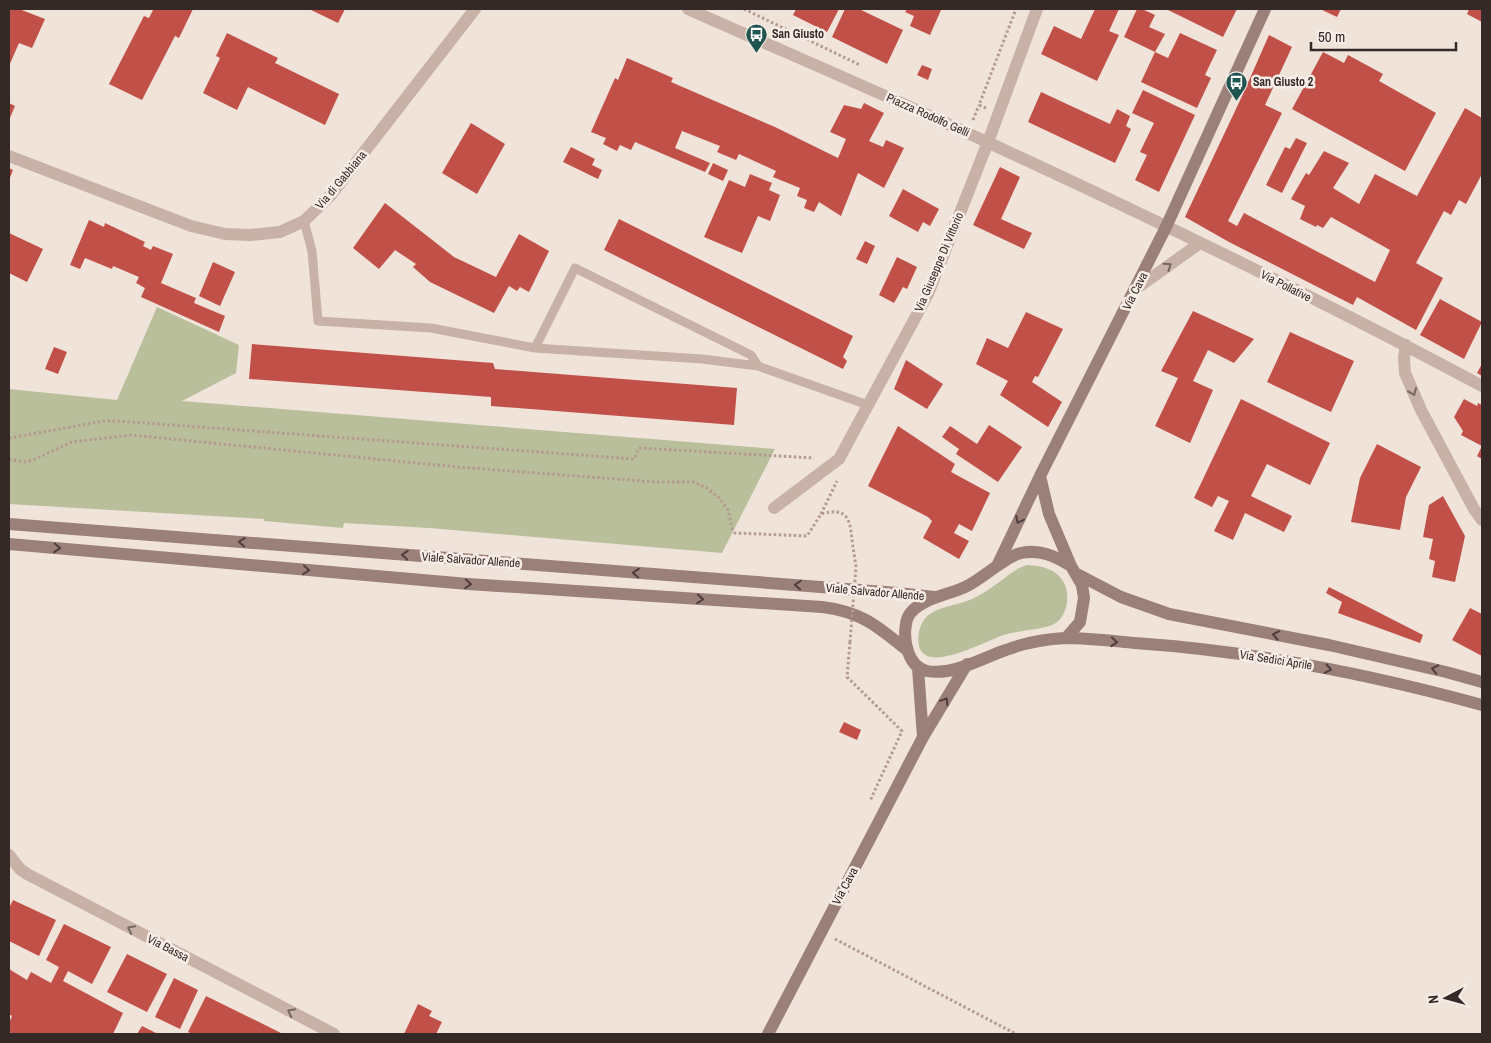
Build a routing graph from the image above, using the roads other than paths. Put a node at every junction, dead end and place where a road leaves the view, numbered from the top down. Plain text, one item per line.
1 (475, 9) edge
2 (688, 9) edge
3 (1037, 9) edge
4 (1265, 9) edge
5 (988, 142) junction
6 (9, 156) edge
7 (304, 221) junction
8 (1166, 227) junction
9 (1200, 243) junction
10 (1136, 289) junction
11 (1406, 346) junction
12 (535, 348) junction
13 (758, 366) junction
14 (1482, 386) edge
15 (868, 405) junction
16 (1040, 476) junction
17 (774, 508) dead end
18 (1482, 520) edge
19 (9, 524) edge
20 (9, 544) edge
21 (996, 569) junction
22 (1074, 570) junction
23 (934, 597) junction
24 (1066, 638) junction
25 (908, 651) junction
26 (967, 664) junction
27 (918, 668) junction
28 (1482, 682) edge
29 (1482, 705) edge
30 (923, 737) junction
31 (10, 860) edge
32 (334, 1034) edge
33 (768, 1034) edge

1 - 7 street, Via di Gabbiana
2 - 5 street, Piazza Rodolfo Gelli
3 - 5 street, Via Giuseppe Di Vittorio
4 - 8 main road, Via Cava
5 - 8 street, Piazza Rodolfo Gelli
5 - 15 street, Via Giuseppe Di Vittorio
6 - 7 street, Via di Gabbiana
7 - 12 lane
8 - 9 street, Via Pollative
8 - 10 main road, Via Cava
10 -> 9 street
9 - 11 street, Via Pollative
10 - 16 main road, Via Cava
11 - 14 street, Via Pollative
11 -> 18 street
12 - 13 lane
12 - 13 lane
13 - 15 lane
15 - 17 street, Via Giuseppe Di Vittorio
16 -> 21 main road, Via Cava
16 - 22 main road
23 -> 19 main road, Viale Salvador Allende
20 -> 25 main road, Viale Salvador Allende
21 - 22 main road, Via Sedici Aprile
21 - 23 main road, Via Sedici Aprile
22 - 24 main road
28 -> 22 main road, Via Sedici Aprile
23 - 25 main road
24 - 26 main road, Via Sedici Aprile
24 -> 29 main road, Via Sedici Aprile
25 - 27 main road
26 - 27 main road, Via Sedici Aprile
30 -> 26 main road, Via Cava
27 - 30 main road
30 - 33 main road, Via Cava
32 -> 31 street, Via Bassa

